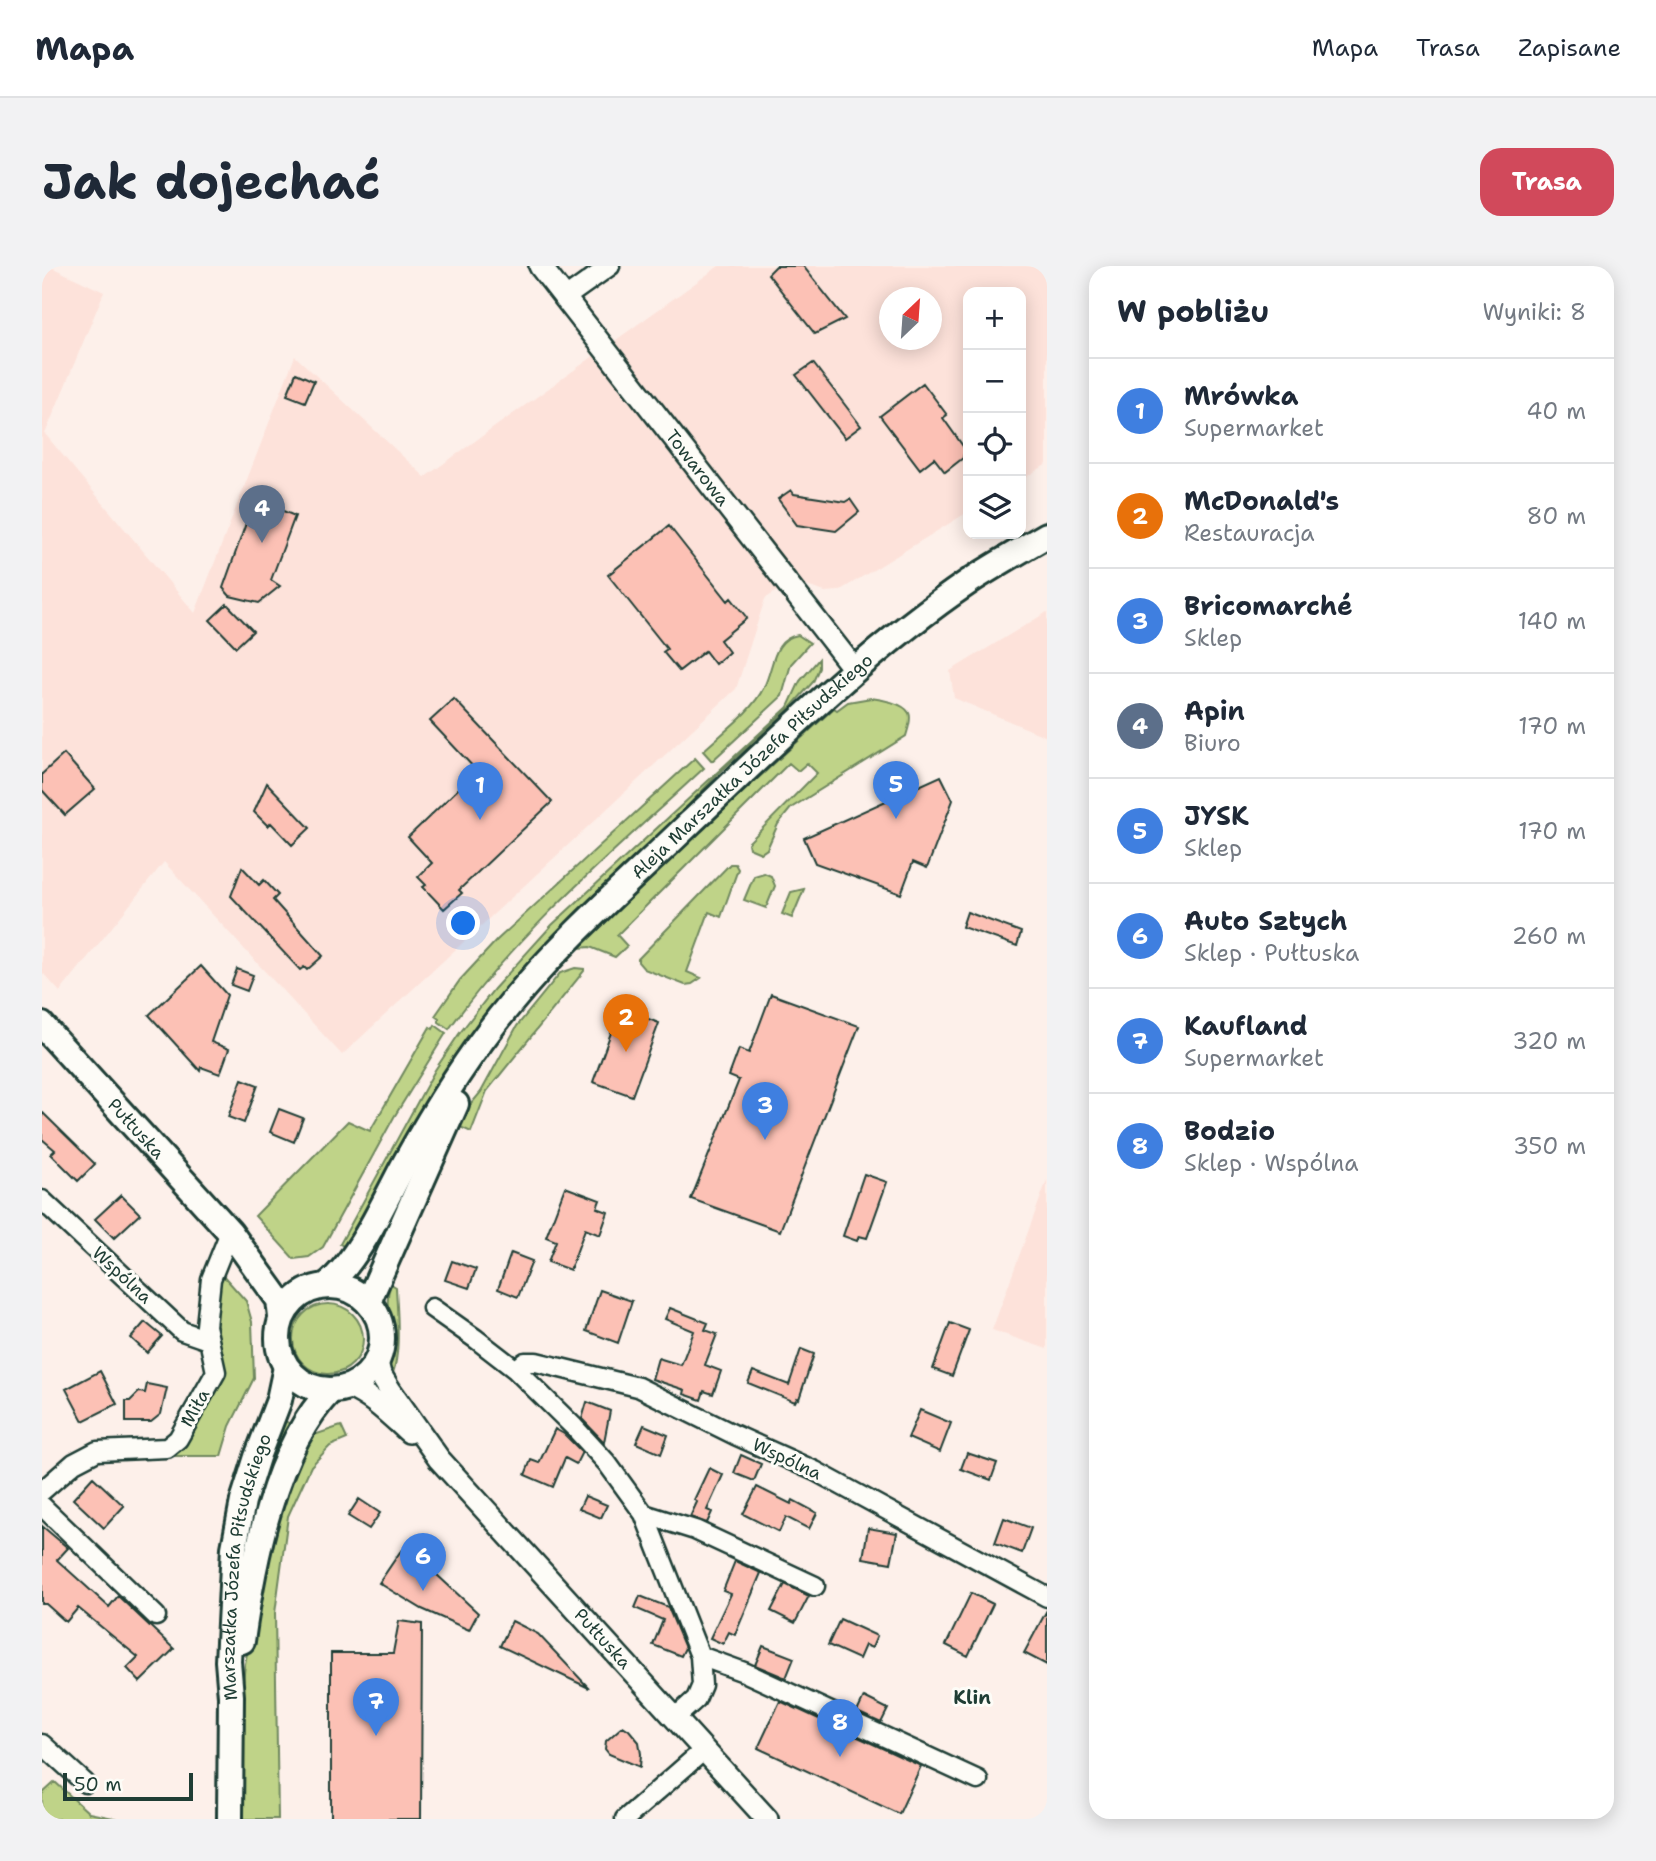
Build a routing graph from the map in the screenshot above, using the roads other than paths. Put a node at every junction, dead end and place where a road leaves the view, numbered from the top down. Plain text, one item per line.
1 (540, 266) edge
2 (610, 266) edge
3 (565, 298) junction
4 (1047, 535) edge
5 (855, 670) junction
6 (42, 1025) edge
7 (489, 1034) junction
8 (42, 1200) edge
9 (230, 1232) junction
10 (318, 1287) junction
11 (368, 1302) junction
12 (432, 1308) dead end
13 (281, 1317) junction
14 (208, 1340) junction
15 (377, 1363) junction
16 (286, 1367) junction
17 (516, 1370) junction
18 (340, 1389) junction
19 (439, 1459) junction
20 (42, 1491) edge
21 (42, 1506) edge
22 (644, 1514) junction
23 (815, 1586) dead end
24 (1047, 1597) edge
25 (156, 1616) dead end
26 (700, 1656) junction
27 (231, 1696) junction
28 (675, 1718) junction
29 (42, 1745) edge
30 (704, 1750) junction
31 (978, 1780) dead end
32 (85, 1783) dead end
33 (230, 1819) edge
34 (625, 1819) edge
35 (766, 1819) edge

1 - 3 street, Towarowa
2 - 3 street
3 - 5 street, Towarowa
4 - 5 main road, Aleja Marszałka Józefa Piłsudskiego
5 - 7 main road, Aleja Marszałka Józefa Piłsudskiego
6 - 9 main road, Pułtuska
7 - 10 main road, Aleja Marszałka Józefa Piłsudskiego
7 - 11 main road, Aleja Marszałka Józefa Piłsudskiego
8 - 14 street, Wspólna
9 - 10 main road, Pułtuska
9 - 13 main road, Pułtuska
9 - 14 street, Miła
10 - 11 main road
10 - 13 main road
11 - 15 main road
12 - 17 street
13 - 16 main road
14 - 20 street, Miła
15 - 18 main road
15 - 19 street, Pułtuska
16 - 18 main road
16 - 27 main road, Marszałka Józefa Piłsudskiego
17 - 22 street
17 - 24 street, Wspólna
18 - 19 street, Pułtuska
18 - 27 main road, Marszałka Józefa Piłsudskiego
19 - 28 street, Pułtuska
21 - 25 street
22 - 23 street
22 - 26 street
26 - 28 street
26 - 31 street
27 - 33 main road
28 - 30 street, Pułtuska
29 - 32 street
30 - 34 street
30 - 35 street, Pułtuska

